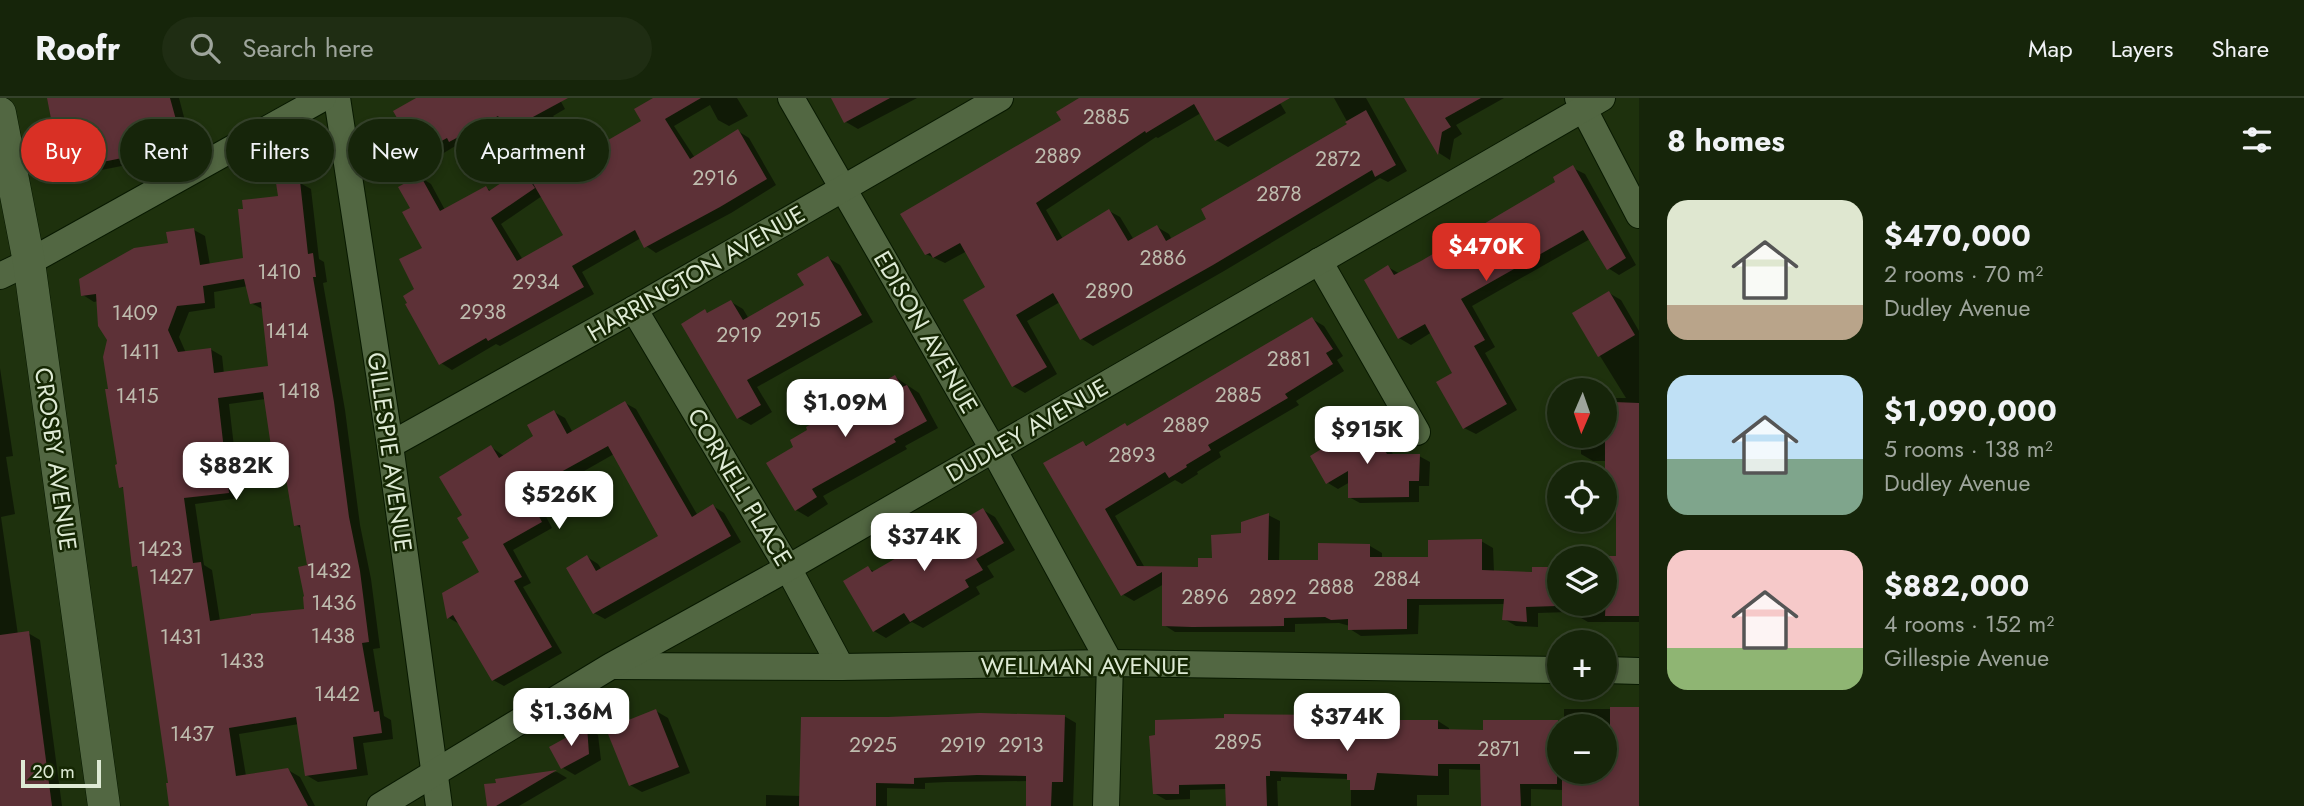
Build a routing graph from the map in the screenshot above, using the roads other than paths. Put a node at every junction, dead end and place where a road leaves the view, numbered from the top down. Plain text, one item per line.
1 (323, 98) edge
2 (337, 98) edge
3 (791, 98) edge
4 (1000, 98) edge
5 (1588, 102) edge
6 (0, 113) edge
7 (843, 188) junction
8 (1639, 215) edge
9 (1319, 261) junction
10 (29, 262) junction
11 (0, 276) edge
12 (634, 309) junction
13 (1417, 432) dead end
14 (390, 445) junction
15 (993, 449) junction
16 (788, 568) junction
17 (1110, 663) junction
18 (611, 666) junction
19 (841, 667) junction
20 (1547, 670) edge
21 (1617, 670) edge
22 (1639, 671) edge
23 (435, 771) junction
24 (104, 806) edge
25 (380, 806) edge
26 (439, 806) edge
27 (1106, 806) edge

1 - 10 street
2 - 14 street, GILLESPIE AVENUE
3 - 7 street, EDISON AVENUE
4 - 7 street, HARRINGTON AVENUE
5 - 8 street
5 - 9 street, DUDLEY AVENUE
6 - 10 street, CROSBY AVENUE
7 - 12 street, HARRINGTON AVENUE
7 - 15 street, EDISON AVENUE
9 - 13 street
9 - 15 street, DUDLEY AVENUE
10 - 11 street
10 - 24 street, CROSBY AVENUE
12 - 14 street, HARRINGTON AVENUE
12 - 16 street, CORNELL PLACE
14 - 23 street, GILLESPIE AVENUE
15 - 16 street, DUDLEY AVENUE
15 - 17 street, EDISON AVENUE
16 - 18 street, DUDLEY AVENUE
16 - 19 street, CORNELL PLACE
17 - 19 street, WELLMAN AVENUE
17 - 20 street, WELLMAN AVENUE
17 - 27 street
18 - 19 street, WELLMAN AVENUE
18 - 23 street, DUDLEY AVENUE
21 - 22 street
23 - 25 street, DUDLEY AVENUE
23 - 26 street, GILLESPIE AVENUE

